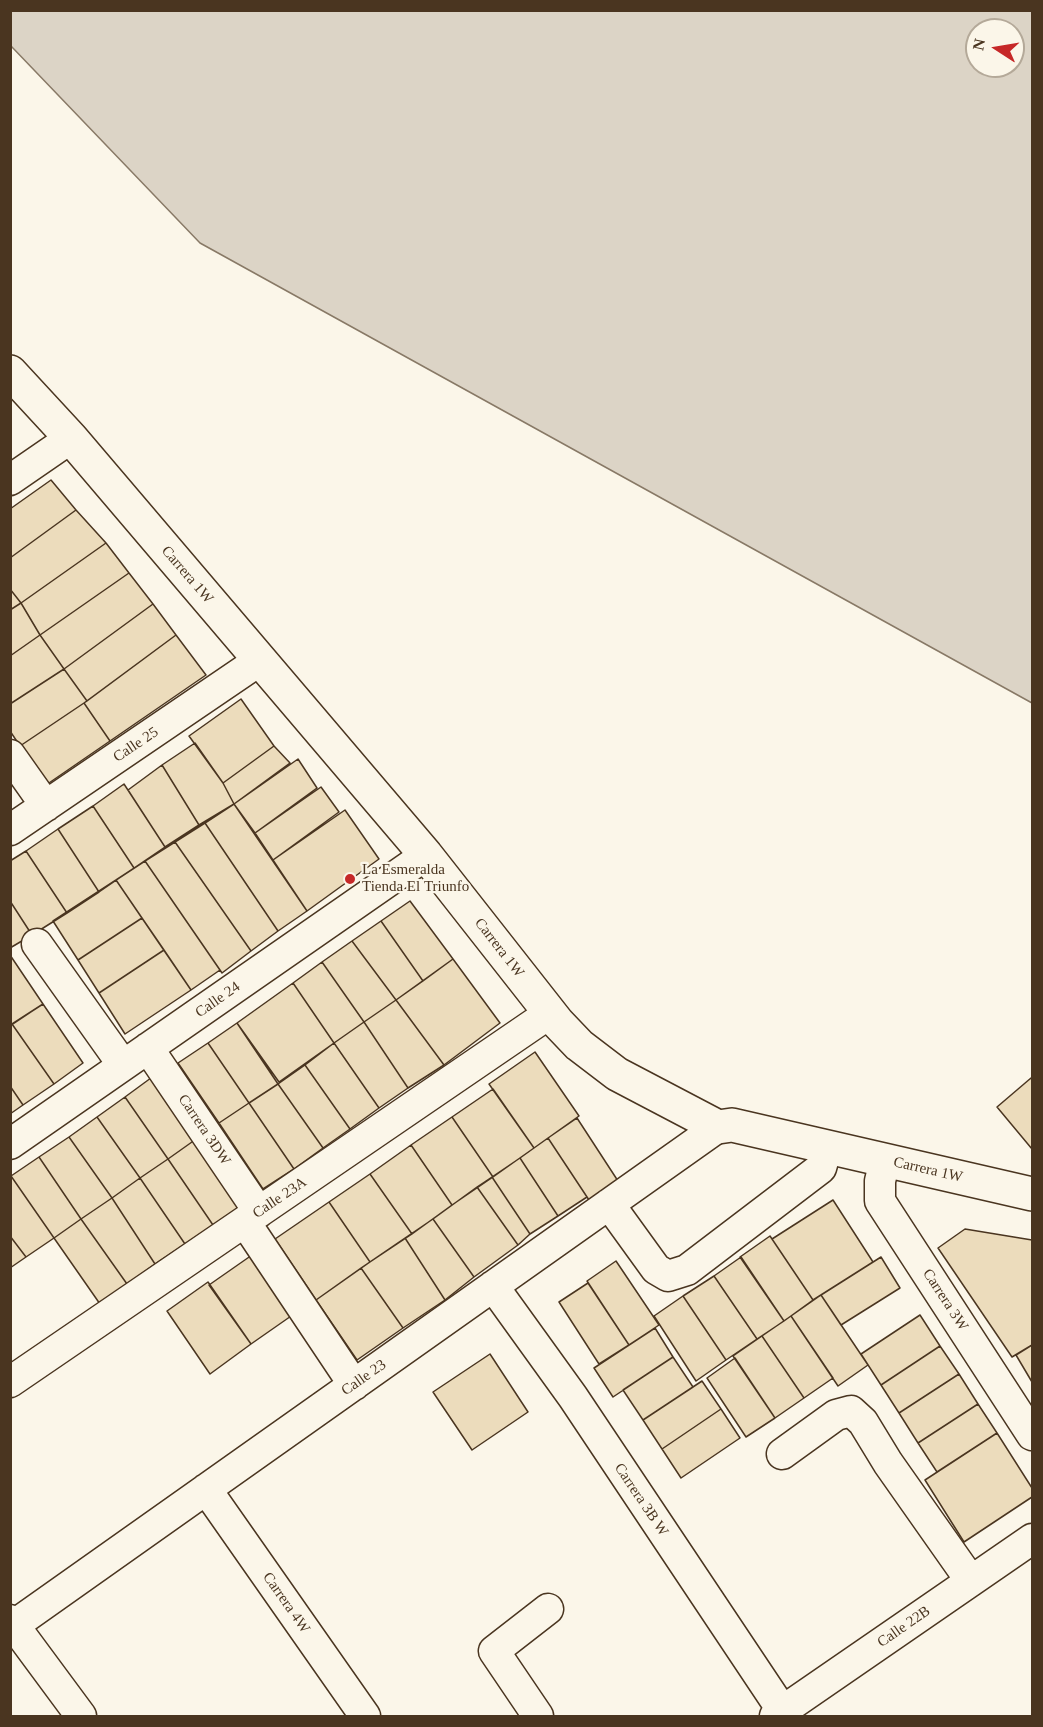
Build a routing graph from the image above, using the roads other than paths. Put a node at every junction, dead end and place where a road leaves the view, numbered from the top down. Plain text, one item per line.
1 (10, 372) edge
2 (71, 438) junction
3 (10, 480) edge
4 (260, 660) junction
5 (10, 755) edge
6 (46, 806) junction
7 (10, 830) edge
8 (426, 855) junction
9 (37, 944) dead end
10 (550, 1013) junction
11 (148, 1048) junction
12 (123, 1065) junction
13 (717, 1127) junction
14 (10, 1144) edge
15 (827, 1147) junction
16 (885, 1160) junction
17 (1032, 1194) edge
18 (609, 1204) junction
19 (252, 1217) junction
20 (493, 1286) junction
21 (10, 1382) edge
22 (354, 1385) junction
23 (1032, 1436) edge
24 (782, 1454) dead end
25 (206, 1489) junction
26 (1032, 1539) edge
27 (971, 1581) junction
28 (549, 1609) dead end
29 (12, 1624) edge
30 (781, 1715) edge
31 (81, 1716) edge
32 (365, 1716) edge
33 (538, 1716) edge

1 - 2 street, Carrera 1W
2 - 3 street
2 - 4 street, Carrera 1W
4 - 6 street, Calle 25
4 - 8 street, Carrera 1W
5 - 6 street
6 - 7 street, Calle 25
8 - 10 street, Carrera 1W
8 - 11 street, Calle 24
9 - 12 street
10 - 13 street, Carrera 1W
10 - 19 street, Calle 23A
11 - 12 street, Calle 24
11 - 19 street, Carrera 3DW
12 - 14 street, Calle 24
13 - 15 street, Carrera 1W
13 - 18 street, Calle 23
15 - 16 street, Carrera 1W
15 - 18 street
16 - 17 street, Carrera 1W
16 - 23 street, Carrera 3W
18 - 20 street, Calle 23
19 - 21 street, Calle 23A
19 - 22 street, Carrera 3DW
20 - 22 street, Calle 23
20 - 30 street, Carrera 3B W
22 - 25 street, Calle 23
24 - 27 street
25 - 29 street, Calle 23
25 - 32 street, Carrera 4W
26 - 27 street, Calle 22B
27 - 30 street, Calle 22B
28 - 33 street
29 - 31 street

